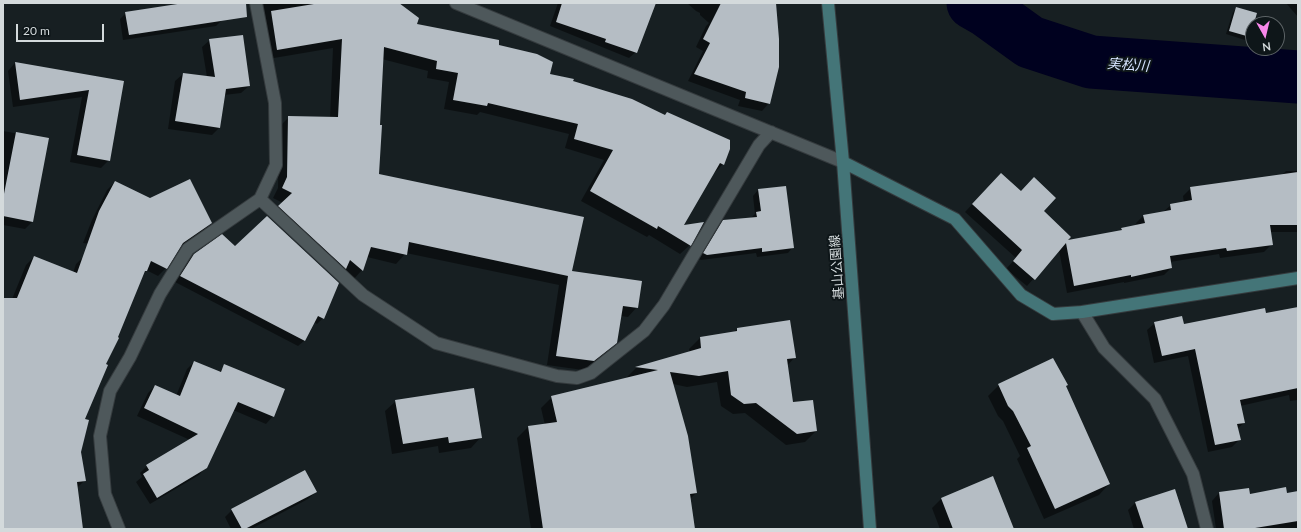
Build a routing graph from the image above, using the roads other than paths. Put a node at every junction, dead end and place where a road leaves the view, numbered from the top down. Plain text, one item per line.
1 (256, 3) edge
2 (456, 3) edge
3 (828, 3) edge
4 (771, 132) junction
5 (843, 162) junction
6 (260, 199) junction
7 (1298, 278) edge
8 (1082, 312) junction
9 (119, 529) edge
10 (870, 529) edge
11 (1207, 529) edge

1 - 6 street
2 - 4 street
3 - 5 main road, 基山公園線
4 - 5 street
4 - 6 street
5 - 8 main road
5 - 10 main road, 基山公園線
6 - 9 street
7 - 8 main road
8 - 11 street

